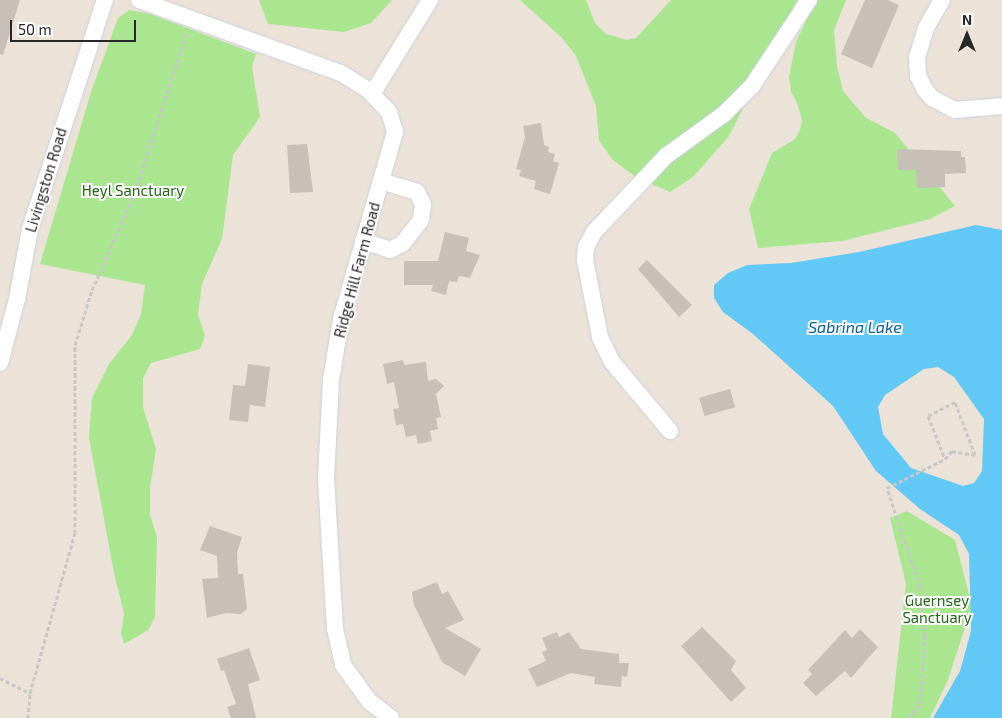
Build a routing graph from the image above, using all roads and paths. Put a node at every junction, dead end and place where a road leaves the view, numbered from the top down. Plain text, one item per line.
1 (105, 0) edge
2 (139, 0) edge
3 (430, 0) edge
4 (809, 0) edge
5 (942, 0) edge
6 (188, 28) dead end
7 (372, 94) junction
8 (1002, 106) edge
9 (381, 181) junction
10 (363, 241) junction
11 (0, 363) edge
12 (670, 431) dead end
13 (945, 458) junction
14 (0, 678) edge
15 (30, 693) junction
16 (28, 718) edge
17 (391, 718) edge
18 (908, 718) edge

1 - 11 street, Livingston Road
2 - 7 street, Ridge Hill Farm Road
3 - 7 street
4 - 12 street
5 - 8 street
6 - 15 path
7 - 9 street, Ridge Hill Farm Road
9 - 10 street, Ridge Hill Farm Road
9 - 10 street
10 - 17 street, Ridge Hill Farm Road
13 - 13 path
13 - 18 path
14 - 15 path
15 - 16 path

